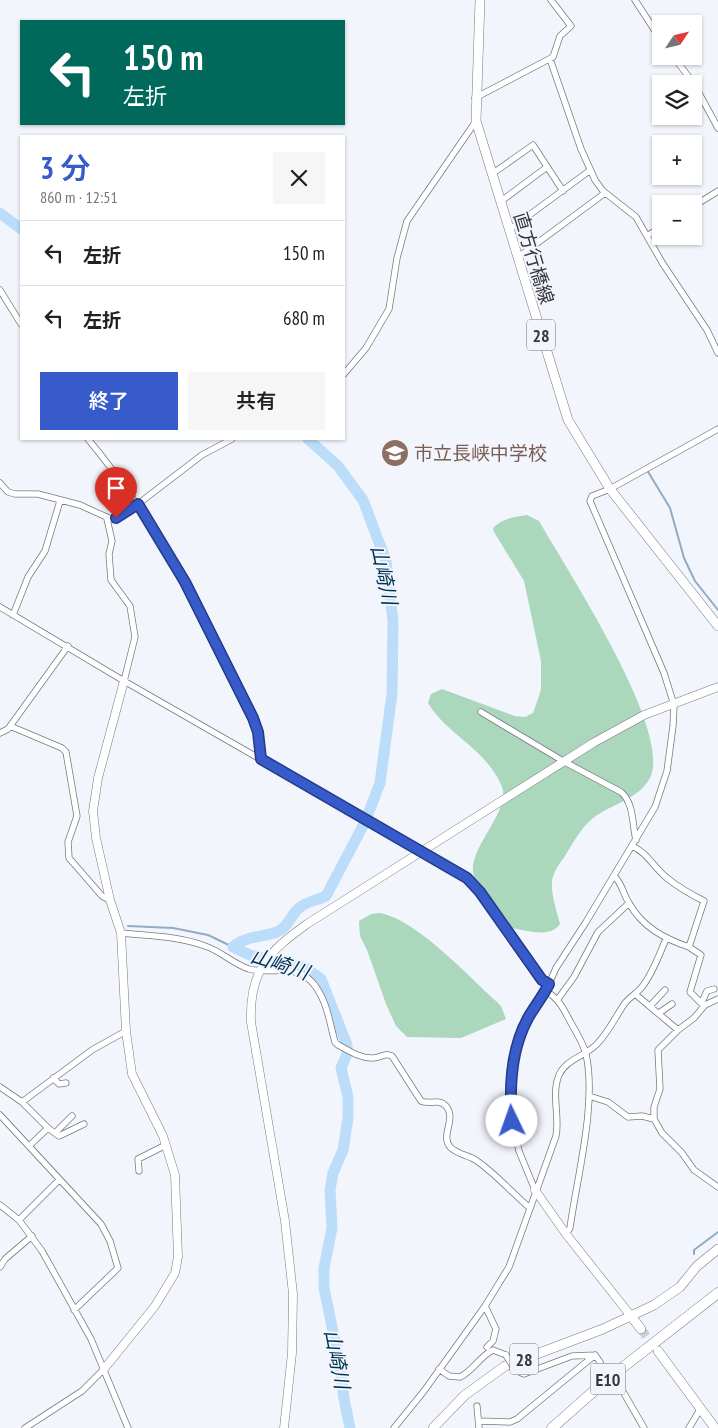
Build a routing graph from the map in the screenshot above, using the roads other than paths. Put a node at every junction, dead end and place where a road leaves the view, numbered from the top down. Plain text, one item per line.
1 (480, 0) edge
2 (551, 0) edge
3 (635, 0) edge
4 (652, 26) edge
5 (550, 60) junction
6 (680, 65) edge
7 (475, 98) junction
8 (476, 121) junction
9 (718, 128) edge
10 (547, 167) junction
11 (590, 171) junction
12 (492, 174) junction
13 (563, 191) junction
14 (718, 191) edge
15 (605, 193) junction
16 (702, 201) edge
17 (500, 202) junction
18 (509, 230) junction
19 (652, 233) edge
20 (648, 236) junction
21 (517, 258) junction
22 (0, 290) edge
23 (20, 322) edge
24 (718, 353) edge
25 (345, 373) edge
26 (718, 429) edge
27 (89, 440) edge
28 (230, 440) edge
29 (0, 483) edge
30 (610, 489) junction
31 (60, 501) junction
32 (138, 504) junction
33 (107, 519) junction
34 (0, 607) edge
35 (13, 615) junction
36 (718, 626) edge
37 (68, 646) junction
38 (124, 681) junction
39 (718, 687) edge
40 (674, 705) junction
41 (481, 712) dead end
42 (10, 726) junction
43 (0, 733) edge
44 (261, 759) junction
45 (563, 761) junction
46 (636, 840) junction
47 (632, 846) junction
48 (422, 851) junction
49 (614, 876) junction
50 (110, 900) junction
51 (629, 903) junction
52 (121, 933) junction
53 (666, 939) junction
54 (689, 946) junction
55 (260, 970) junction
56 (549, 984) junction
57 (714, 989) dead end
58 (665, 990) dead end
59 (546, 991) junction
60 (635, 994) junction
61 (558, 999) junction
62 (718, 999) edge
63 (672, 1004) dead end
64 (703, 1004) junction
65 (650, 1006) junction
66 (659, 1013) junction
67 (678, 1030) junction
68 (126, 1031) junction
69 (586, 1054) junction
70 (53, 1078) junction
71 (66, 1083) dead end
72 (0, 1088) edge
73 (5, 1093) junction
74 (589, 1096) junction
75 (0, 1098) edge
76 (22, 1102) junction
77 (0, 1115) edge
78 (72, 1116) dead end
79 (654, 1119) junction
80 (84, 1124) dead end
81 (48, 1128) junction
82 (56, 1133) junction
83 (166, 1145) junction
84 (29, 1146) junction
85 (139, 1171) dead end
86 (59, 1180) junction
87 (718, 1186) edge
88 (535, 1190) junction
89 (0, 1205) edge
90 (530, 1208) junction
91 (19, 1220) junction
92 (566, 1234) junction
93 (32, 1236) junction
94 (718, 1249) edge
95 (0, 1267) edge
96 (718, 1293) edge
97 (718, 1300) edge
98 (485, 1306) junction
99 (74, 1310) junction
100 (631, 1316) junction
101 (641, 1329) tunnel mouth
102 (667, 1334) junction
103 (486, 1347) dead end
104 (658, 1351) tunnel mouth
105 (595, 1355) junction
106 (600, 1362) tunnel mouth
107 (104, 1369) junction
108 (439, 1369) junction
109 (618, 1383) tunnel mouth
110 (478, 1406) dead end
111 (701, 1408) junction
112 (479, 1425) edge
113 (641, 1426) edge
114 (25, 1428) edge
115 (128, 1428) edge
116 (284, 1428) edge
117 (394, 1428) edge
118 (433, 1428) edge
119 (552, 1428) edge
120 (689, 1428) edge
121 (715, 1428) edge

1 - 7 main road, 直方行橋線 / 28
2 - 5 street
3 - 4 street
5 - 7 street
5 - 11 street
6 - 9 street
7 - 8 main road, 直方行橋線 / 28
8 - 12 main road, 直方行橋線 / 28
8 - 25 street
10 - 12 street
10 - 13 street
10 - 17 street
11 - 13 street
11 - 15 street
12 - 17 main road, 直方行橋線 / 28
13 - 18 street
14 - 16 street
15 - 20 street
15 - 21 street
17 - 18 main road, 直方行橋線 / 28
18 - 21 main road, 直方行橋線 / 28
19 - 20 street
20 - 24 street
21 - 30 main road, 直方行橋線 / 28
22 - 23 street
26 - 30 street
27 - 32 street
28 - 32 street
29 - 31 street
30 - 36 main road, 直方行橋線 / 28
30 - 40 street
31 - 33 street
31 - 35 street
32 - 33 street
32 - 44 street
33 - 38 street
34 - 35 street
35 - 37 street
37 - 38 street
37 - 42 street
38 - 44 street
38 - 50 street
39 - 40 street
40 - 45 street
40 - 46 street
41 - 45 street
42 - 43 street
42 - 50 street
44 - 48 street
45 - 46 street
45 - 48 street
46 - 47 street
47 - 49 street
47 - 54 street
48 - 55 street
48 - 56 street
49 - 51 street
49 - 56 street
50 - 52 street
51 - 53 street
51 - 61 street
52 - 55 street
52 - 68 street
53 - 54 street
53 - 60 street
54 - 64 street
55 - 90 street
55 - 116 street
56 - 59 street
57 - 64 street
58 - 65 street
59 - 61 street
59 - 88 street
60 - 65 street
60 - 69 street
61 - 69 street
62 - 64 street
63 - 66 street
64 - 67 street
65 - 66 street
66 - 67 street
67 - 79 street
68 - 70 street
68 - 83 street
69 - 74 street
69 - 88 street
70 - 71 street
70 - 76 street
72 - 73 street
73 - 75 street
73 - 76 street
74 - 79 street
74 - 92 street
76 - 81 street
77 - 84 street
78 - 82 street
79 - 87 street
80 - 82 street
81 - 82 street
81 - 84 street
83 - 85 street
83 - 107 street
84 - 86 street
86 - 91 street
86 - 99 street
88 - 90 street
88 - 92 street
89 - 91 street
90 - 98 street
91 - 93 street
92 - 100 street
93 - 95 street
93 - 99 street
94 - 100 main road, 28
96 - 102 highway, E10
97 - 102 highway, E10
98 - 103 street
98 - 108 street
99 - 107 street
100 - 101 main road
100 - 118 main road, 28
102 - 119 highway, E10
104 - 111 main road
105 - 106 street
105 - 108 street, bridge
105 - 112 street
107 - 114 street
107 - 115 street
108 - 117 street
109 - 113 street
110 - 112 street
111 - 120 street
111 - 121 main road

